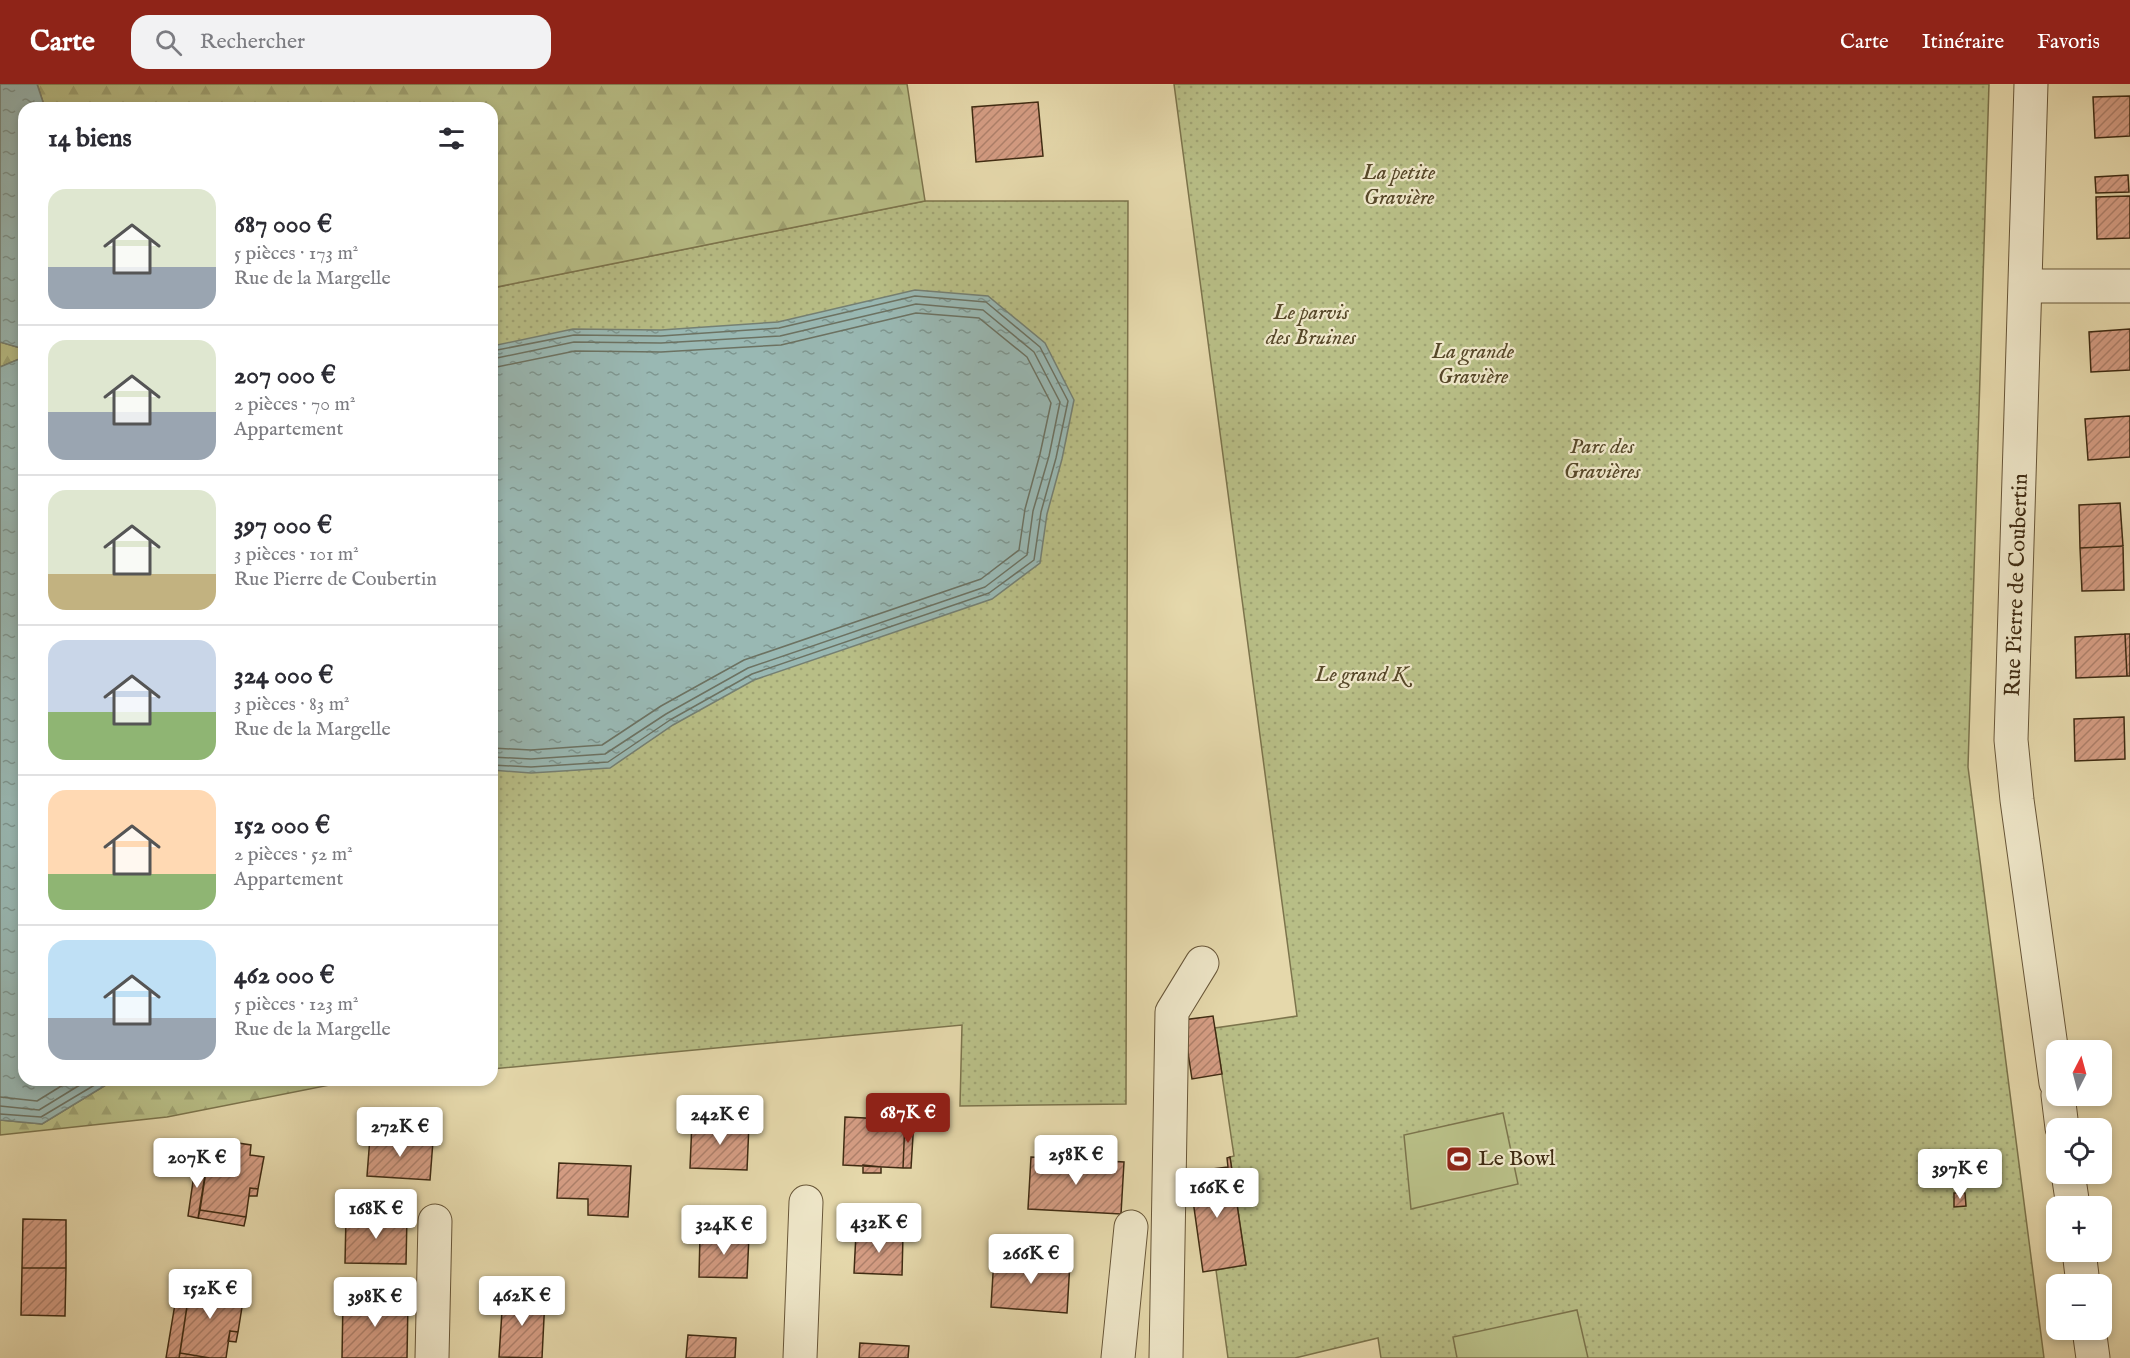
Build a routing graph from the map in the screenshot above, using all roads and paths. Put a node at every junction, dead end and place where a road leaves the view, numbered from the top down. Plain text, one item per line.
1 (2031, 84) edge
2 (2026, 286) junction
3 (2130, 286) edge
4 (1202, 963) dead end
5 (2050, 1040) edge
6 (806, 1202) dead end
7 (435, 1221) dead end
8 (1131, 1227) dead end
9 (2091, 1340) edge
10 (432, 1358) edge
11 (800, 1358) edge
12 (1118, 1358) edge
13 (1166, 1358) edge
14 (2093, 1358) edge

1 - 2 street, Rue Pierre de Coubertin
2 - 3 street
2 - 5 street, Rue Pierre de Coubertin
4 - 13 street
6 - 11 street
7 - 10 street
8 - 12 street
9 - 14 street

